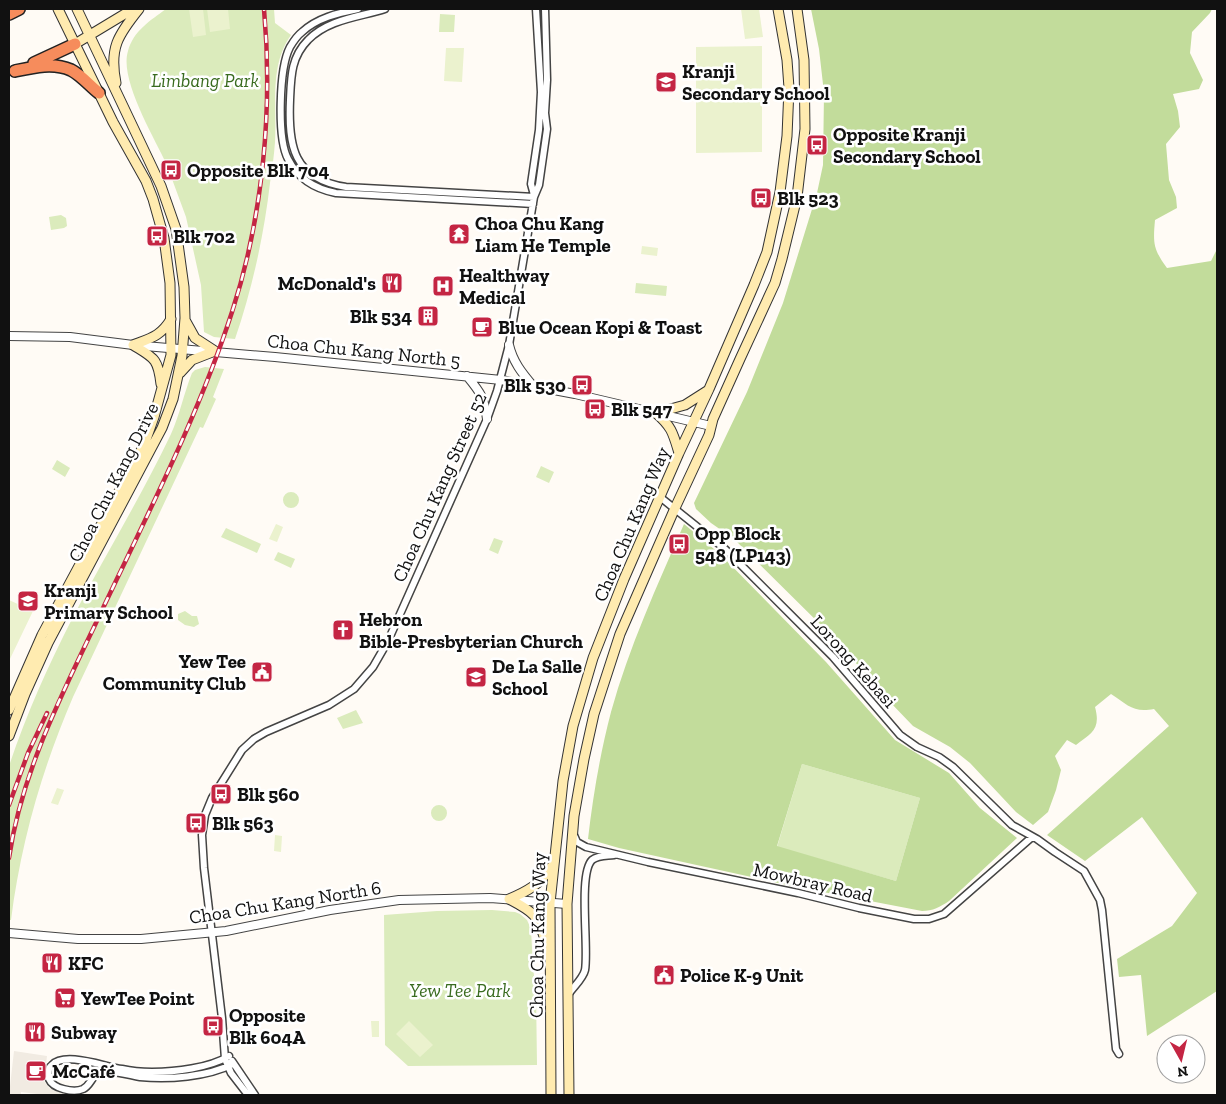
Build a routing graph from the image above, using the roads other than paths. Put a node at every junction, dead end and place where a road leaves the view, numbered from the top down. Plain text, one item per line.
1 (18, 9) edge
2 (58, 9) edge
3 (77, 9) edge
4 (133, 9) edge
5 (140, 9) edge
6 (358, 9) edge
7 (386, 9) edge
8 (536, 9) edge
9 (545, 9) edge
10 (778, 9) edge
11 (797, 9) edge
12 (9, 14) edge
13 (89, 32) junction
14 (74, 41) junction
15 (12, 72) edge
16 (99, 93) junction
17 (120, 99) junction
18 (534, 196) junction
19 (533, 204) junction
20 (171, 318) junction
21 (185, 318) junction
22 (9, 336) edge
23 (133, 345) junction
24 (509, 345) junction
25 (171, 348) junction
26 (182, 349) junction
27 (215, 351) junction
28 (180, 373) junction
29 (467, 376) junction
30 (501, 380) junction
31 (533, 386) junction
32 (162, 389) junction
33 (709, 389) junction
34 (656, 413) junction
35 (487, 419) junction
36 (694, 422) junction
37 (711, 426) junction
38 (679, 453) junction
39 (660, 497) junction
40 (675, 508) junction
41 (9, 710) edge
42 (9, 736) edge
43 (572, 828) junction
44 (1034, 838) junction
45 (620, 854) junction
46 (553, 864) junction
47 (508, 899) junction
48 (550, 903) junction
49 (567, 904) junction
50 (211, 932) junction
51 (9, 933) edge
52 (549, 953) junction
53 (568, 996) junction
54 (1119, 1054) dead end
55 (227, 1058) junction
56 (230, 1065) junction
57 (248, 1095) edge
58 (255, 1095) edge
59 (551, 1095) edge
60 (569, 1095) edge

1 - 12 highway
2 - 14 main road, Choa Chu Kang Drive
3 - 13 main road, Choa Chu Kang Drive
4 - 13 main road
5 - 17 main road
6 - 19 street
7 - 18 street
8 - 18 street
9 - 18 street
10 - 33 main road, Choa Chu Kang Way
11 - 37 main road, Choa Chu Kang Way
13 - 14 main road
13 - 17 main road, Choa Chu Kang Drive
14 - 15 highway
14 - 16 main road, Choa Chu Kang Drive
15 - 16 highway
16 - 20 main road, Choa Chu Kang Drive
17 - 21 main road, Choa Chu Kang Drive
18 - 19 street, Choa Chu Kang Street 52
19 - 24 street, Choa Chu Kang Street 52
20 - 23 main road
20 - 25 main road, Choa Chu Kang Drive
21 - 26 main road, Choa Chu Kang Drive
21 - 27 main road
22 - 23 street, Choa Chu Kang North 5
23 - 25 street, Choa Chu Kang North 5
23 - 32 main road
24 - 30 street, Choa Chu Kang Street 52
24 - 31 street
25 - 26 street, Choa Chu Kang North 5
25 - 32 main road, Choa Chu Kang Drive
26 - 27 street, Choa Chu Kang North 5
26 - 28 main road, Choa Chu Kang Drive
27 - 28 main road
27 - 29 street, Choa Chu Kang North 5
28 - 42 main road, Choa Chu Kang Drive
29 - 30 street, Choa Chu Kang North 5
29 - 35 street
30 - 31 street, Choa Chu Kang North 5
30 - 35 street, Choa Chu Kang Street 52
31 - 34 street, Choa Chu Kang North 5
32 - 41 main road, Choa Chu Kang Drive
33 - 34 main road
33 - 36 main road, Choa Chu Kang Way
34 - 36 street, Choa Chu Kang North 5
34 - 38 main road
35 - 50 street, Choa Chu Kang Street 52
36 - 37 street, Choa Chu Kang North 5
36 - 38 main road, Choa Chu Kang Way
37 - 40 main road, Choa Chu Kang Way
38 - 39 main road, Choa Chu Kang Way
39 - 40 street, Lorong Kebasi
39 - 46 main road, Choa Chu Kang Way
40 - 43 main road, Choa Chu Kang Way
40 - 44 street, Lorong Kebasi
43 - 45 street, Mowbray Road
43 - 49 main road, Choa Chu Kang Way
44 - 45 street, Mowbray Road
44 - 54 street, Lorong Kebasi
45 - 53 street
46 - 47 main road
46 - 48 main road, Choa Chu Kang Way
47 - 48 street, Choa Chu Kang North 6
47 - 50 street, Choa Chu Kang North 6
47 - 52 main road
48 - 49 street, Choa Chu Kang North 6
48 - 52 main road, Choa Chu Kang Way
49 - 53 main road, Choa Chu Kang Way
50 - 51 street, Choa Chu Kang North 6
50 - 55 street, Choa Chu Kang Street 52
52 - 59 main road, Choa Chu Kang Way
53 - 60 main road, Choa Chu Kang Way
55 - 56 street
55 - 56 street
56 - 57 street
56 - 58 street

